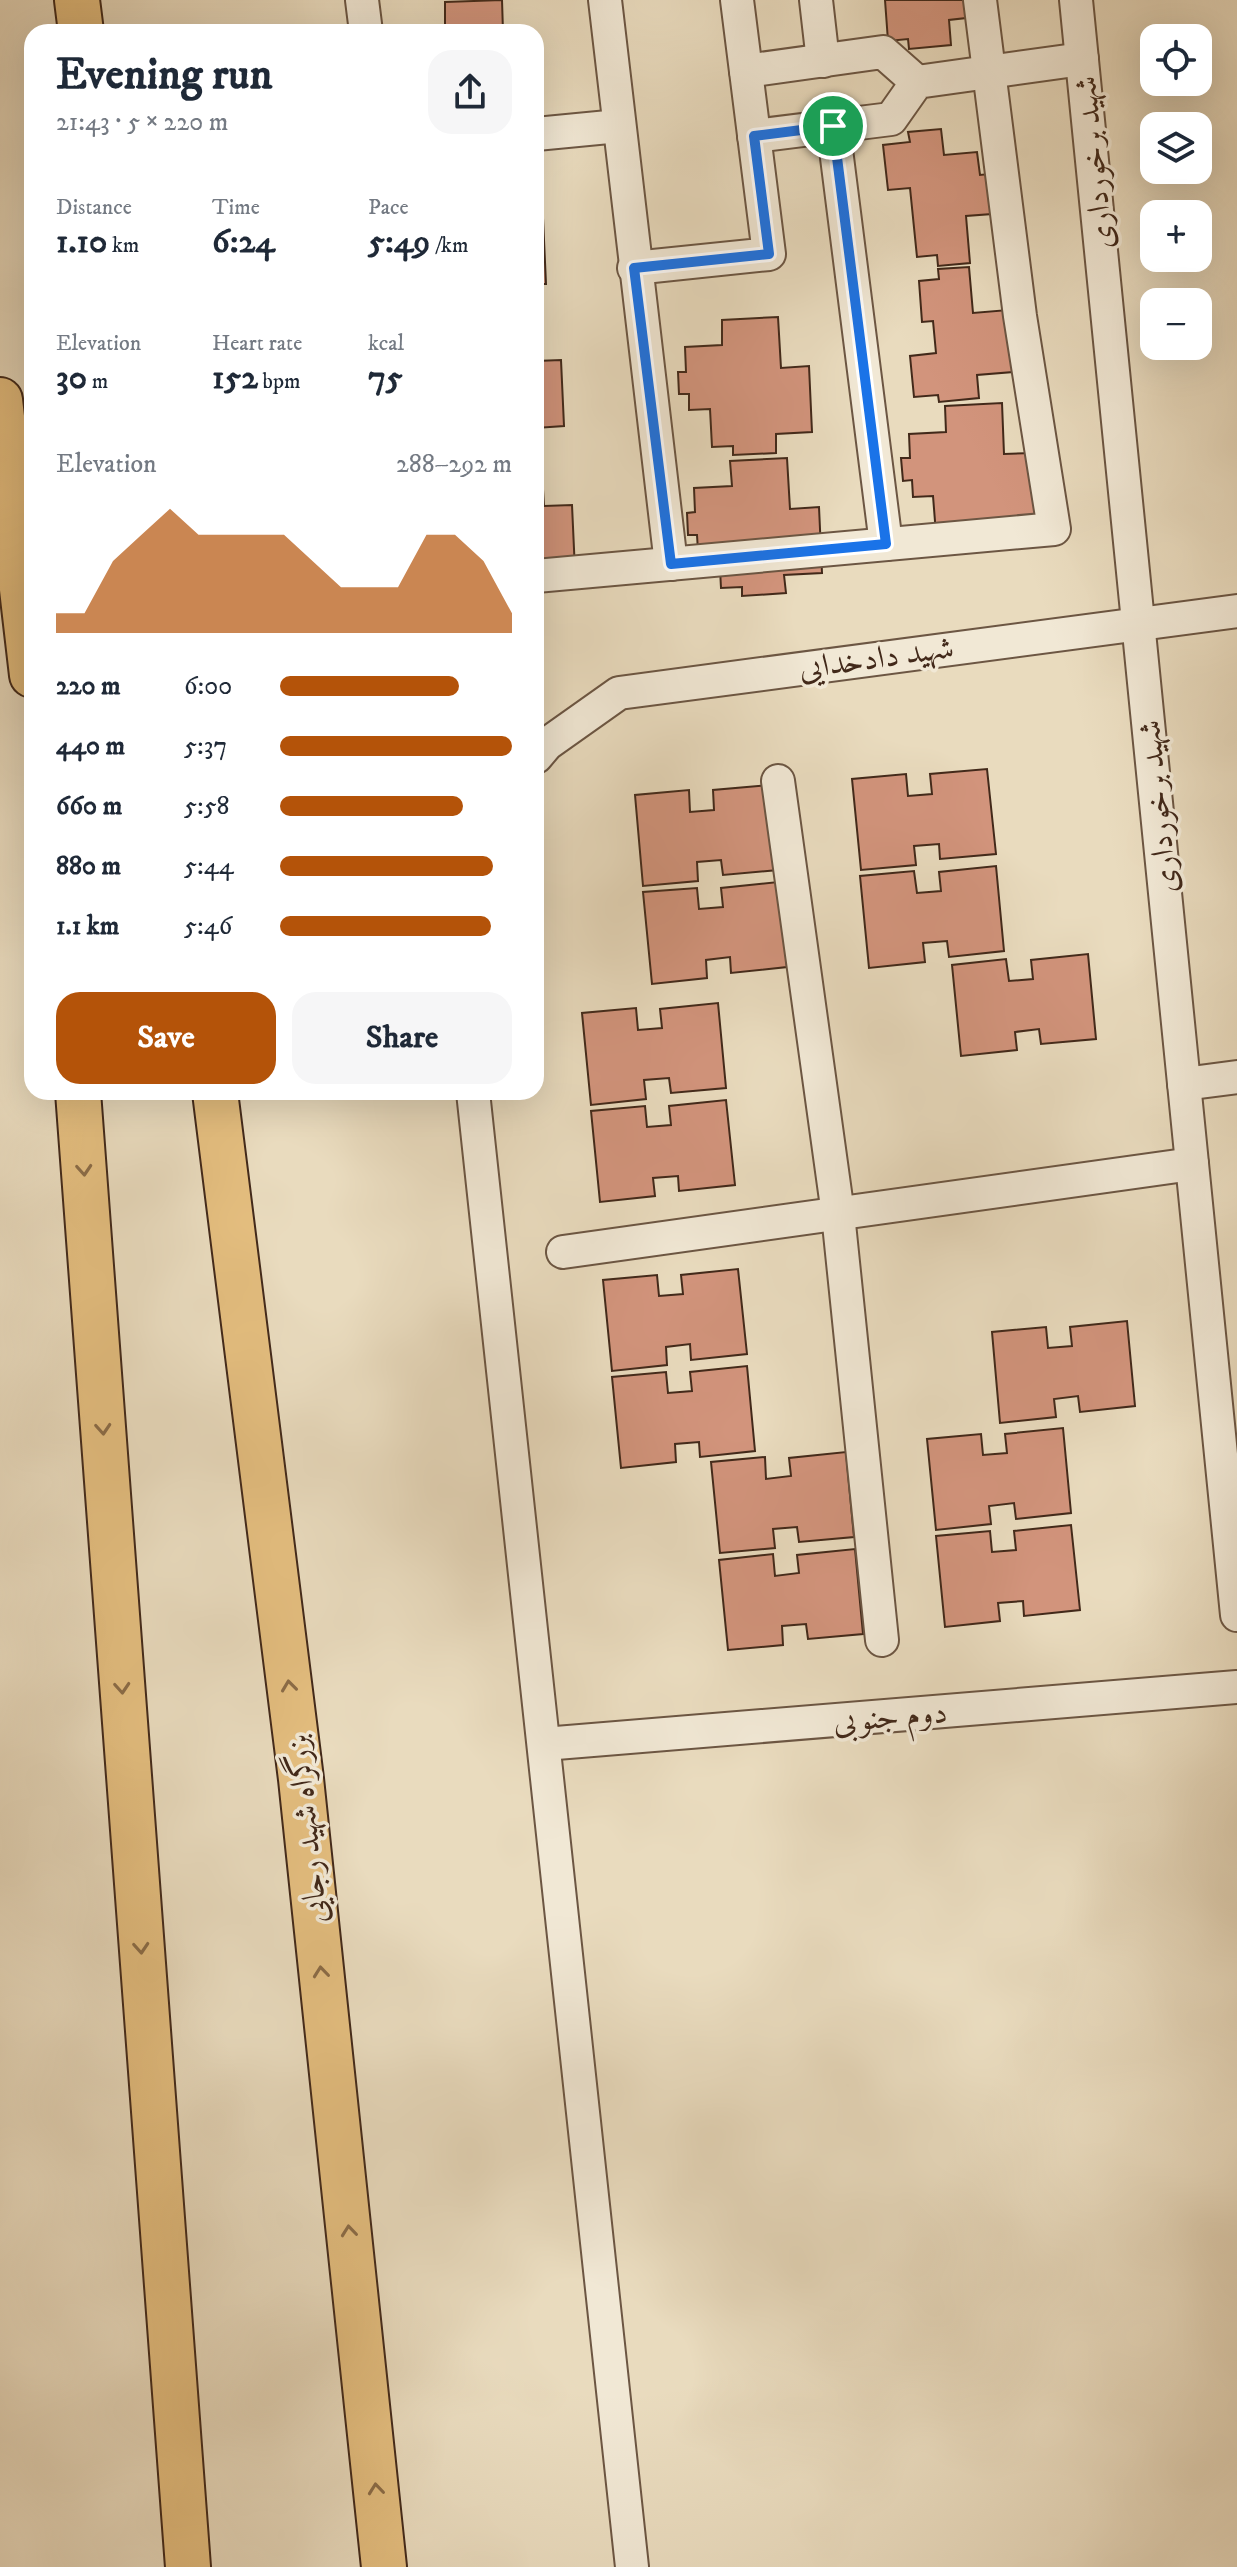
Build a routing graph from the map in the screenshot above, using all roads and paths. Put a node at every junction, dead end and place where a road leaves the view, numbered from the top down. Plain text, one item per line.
1 (77, 0) edge
2 (362, 0) edge
3 (605, 0) edge
4 (737, 0) edge
5 (816, 0) edge
6 (980, 0) edge
7 (1076, 0) edge
8 (80, 24) edge
9 (365, 24) edge
10 (1082, 59) junction
11 (823, 61) junction
12 (746, 71) junction
13 (988, 72) junction
14 (917, 82) junction
15 (619, 126) junction
16 (833, 126) junction
17 (544, 133) edge
18 (754, 136) junction
19 (634, 268) junction
20 (0, 400) edge
21 (886, 544) junction
22 (671, 564) junction
23 (544, 575) edge
24 (24, 606) edge
25 (1237, 611) edge
26 (1138, 622) junction
27 (544, 748) edge
28 (778, 781) dead end
29 (1237, 1077) edge
30 (1184, 1084) junction
31 (79, 1100) edge
32 (216, 1100) edge
33 (474, 1100) edge
34 (1192, 1164) junction
35 (838, 1214) junction
36 (563, 1252) dead end
37 (1237, 1615) edge
38 (882, 1640) dead end
39 (1237, 1687) edge
40 (544, 1744) junction
41 (188, 2567) edge
42 (384, 2567) edge
43 (632, 2567) edge

1 - 8 highway
2 - 9 street
3 - 15 street
4 - 12 street
5 - 11 street
6 - 13 street
7 - 10 street, شهید برخورداری
10 - 13 street
10 - 26 street, شهید برخورداری
11 - 12 street
11 - 14 street
12 - 18 street
13 - 14 street
13 - 21 street
14 - 16 street
15 - 17 street
15 - 19 street
16 - 18 street
16 - 21 street
18 - 19 street
19 - 22 street
20 - 24 highway
21 - 22 street
22 - 23 street
25 - 26 street, شهید دادخدایی
26 - 27 street, شهید دادخدایی
26 - 30 street, شهید برخورداری
28 - 35 street
29 - 30 street
30 - 34 street, شهید برخورداری
31 -> 41 highway
42 -> 32 highway, بزرگراه شهید رجایی
33 - 40 street
34 - 35 street
34 - 37 street, شهید برخورداری
35 - 36 street
35 - 38 street
39 - 40 street, دوم جنوبی
40 - 43 street

